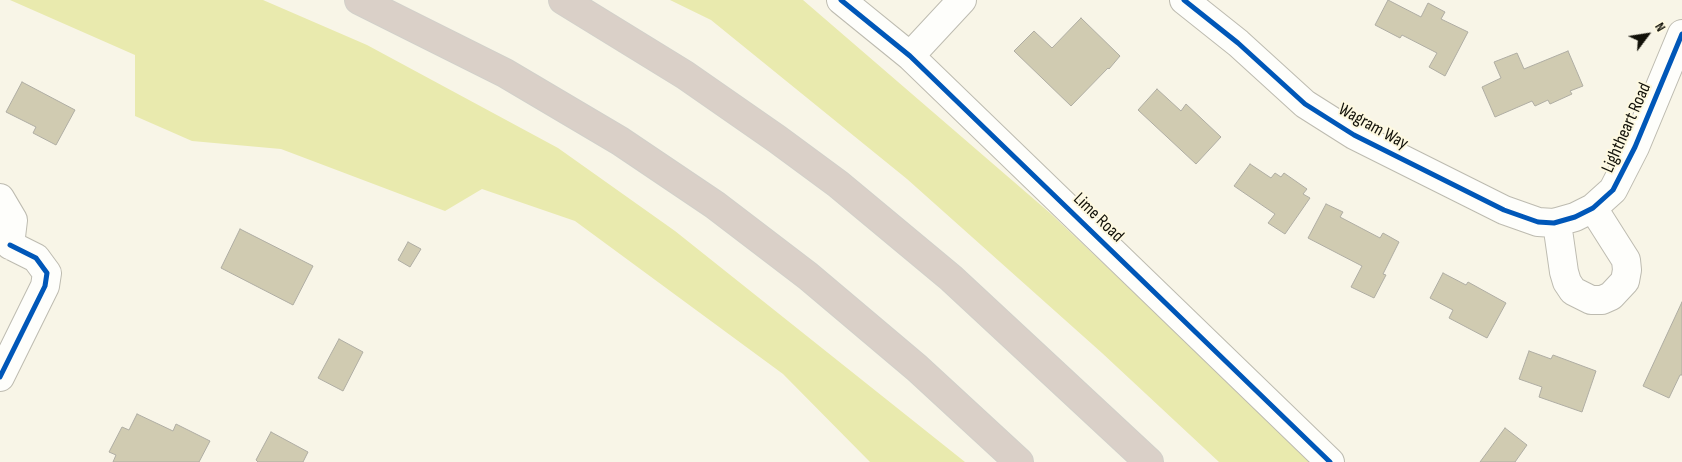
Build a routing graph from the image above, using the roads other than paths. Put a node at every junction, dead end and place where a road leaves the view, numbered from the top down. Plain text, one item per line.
1 (360, 0) edge
2 (563, 0) edge
3 (841, 0) edge
4 (962, 0) edge
5 (1184, 0) edge
6 (1682, 34) edge
7 (910, 56) junction
8 (0, 198) edge
9 (1575, 216) joint
10 (5, 249) edge
11 (0, 377) edge
12 (1019, 462) edge
13 (1149, 462) edge
14 (1330, 462) edge

1 - 12 highway
2 - 13 highway
3 - 7 street, Lime Road
4 - 7 street
5 - 9 street, Wagram Way
6 - 9 street, Lightheart Road
7 - 14 street, Lime Road
8 - 10 street
10 - 11 street

